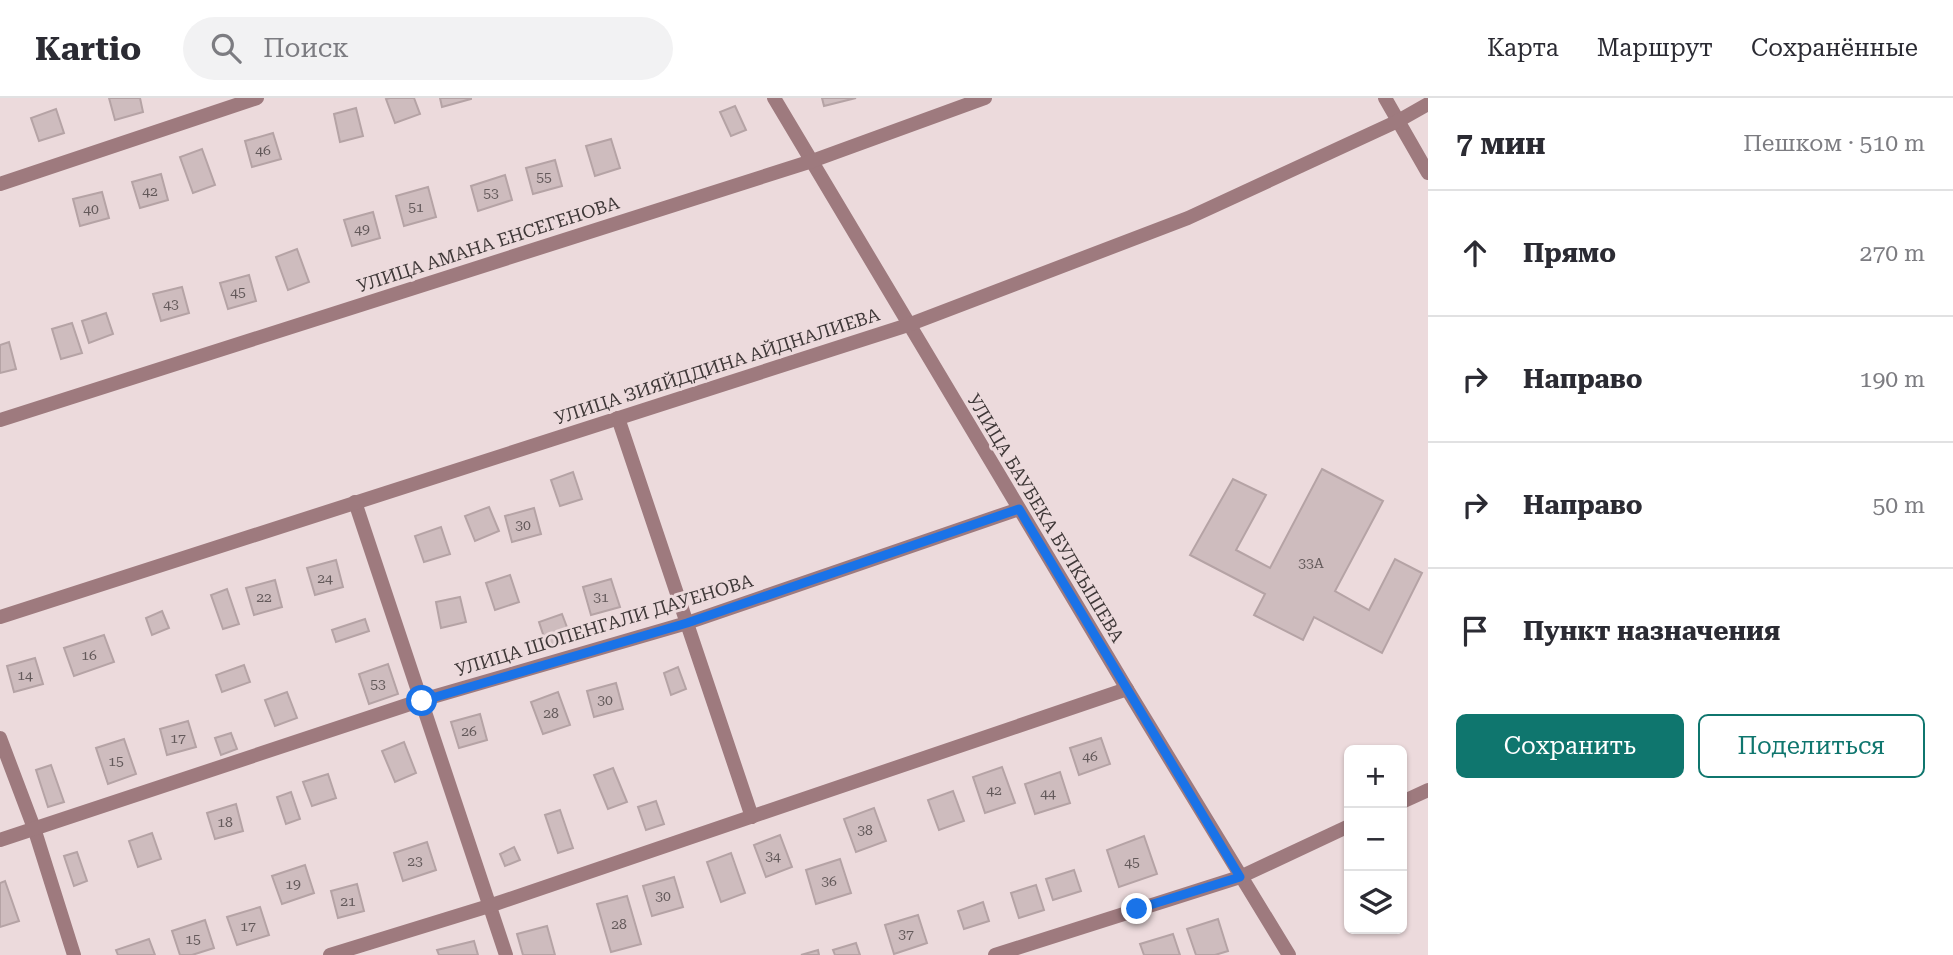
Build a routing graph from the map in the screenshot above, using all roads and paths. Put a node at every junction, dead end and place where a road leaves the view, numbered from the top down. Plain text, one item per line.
1 (257, 98) edge
2 (774, 98) edge
3 (985, 98) edge
4 (1385, 98) edge
5 (1428, 104) edge
6 (1398, 121) junction
7 (812, 161) junction
8 (1428, 173) edge
9 (0, 184) edge
10 (908, 325) junction
11 (618, 418) junction
12 (0, 420) edge
13 (355, 502) junction
14 (1019, 509) junction
15 (0, 617) edge
16 (687, 623) junction
17 (1127, 690) junction
18 (422, 701) junction
19 (0, 737) edge
20 (1428, 790) edge
21 (1407, 800) edge
22 (752, 817) junction
23 (34, 828) junction
24 (1344, 829) edge
25 (0, 840) edge
26 (1240, 877) junction
27 (489, 906) junction
28 (74, 955) edge
29 (330, 955) edge
30 (506, 955) edge
31 (995, 955) edge
32 (1289, 955) edge

1 - 9 street
2 - 7 street, УЛИЦА БАУБЕКА БУЛКЫШЕВА
3 - 7 street, УЛИЦА АМАНА ЕНСЕГЕНОВА
4 - 6 street
5 - 6 street, УЛИЦА ЗИЯЙДДИНА АЙДНАЛИЕВА
6 - 8 street
6 - 10 street, УЛИЦА ЗИЯЙДДИНА АЙДНАЛИЕВА
7 - 10 street, УЛИЦА БАУБЕКА БУЛКЫШЕВА
7 - 12 street, УЛИЦА АМАНА ЕНСЕГЕНОВА
10 - 11 street, УЛИЦА ЗИЯЙДДИНА АЙДНАЛИЕВА
10 - 14 street, УЛИЦА БАУБЕКА БУЛКЫШЕВА
11 - 13 street, УЛИЦА ЗИЯЙДДИНА АЙДНАЛИЕВА
11 - 16 street
13 - 15 street, УЛИЦА ЗИЯЙДДИНА АЙДНАЛИЕВА
13 - 18 street
14 - 16 street, УЛИЦА ШОПЕНГАЛИ ДАУЕНОВА
14 - 17 street, УЛИЦА БАУБЕКА БУЛКЫШЕВА
16 - 18 street, УЛИЦА ШОПЕНГАЛИ ДАУЕНОВА
16 - 22 street
17 - 22 street
17 - 26 street, УЛИЦА БАУБЕКА БУЛКЫШЕВА
18 - 23 street, УЛИЦА ШОПЕНГАЛИ ДАУЕНОВА
18 - 27 street
19 - 23 street
20 - 21 street
22 - 27 street
23 - 25 street, УЛИЦА ШОПЕНГАЛИ ДАУЕНОВА
23 - 28 street
24 - 26 street
26 - 31 street
26 - 32 street, УЛИЦА БАУБЕКА БУЛКЫШЕВА
27 - 29 street
27 - 30 street

